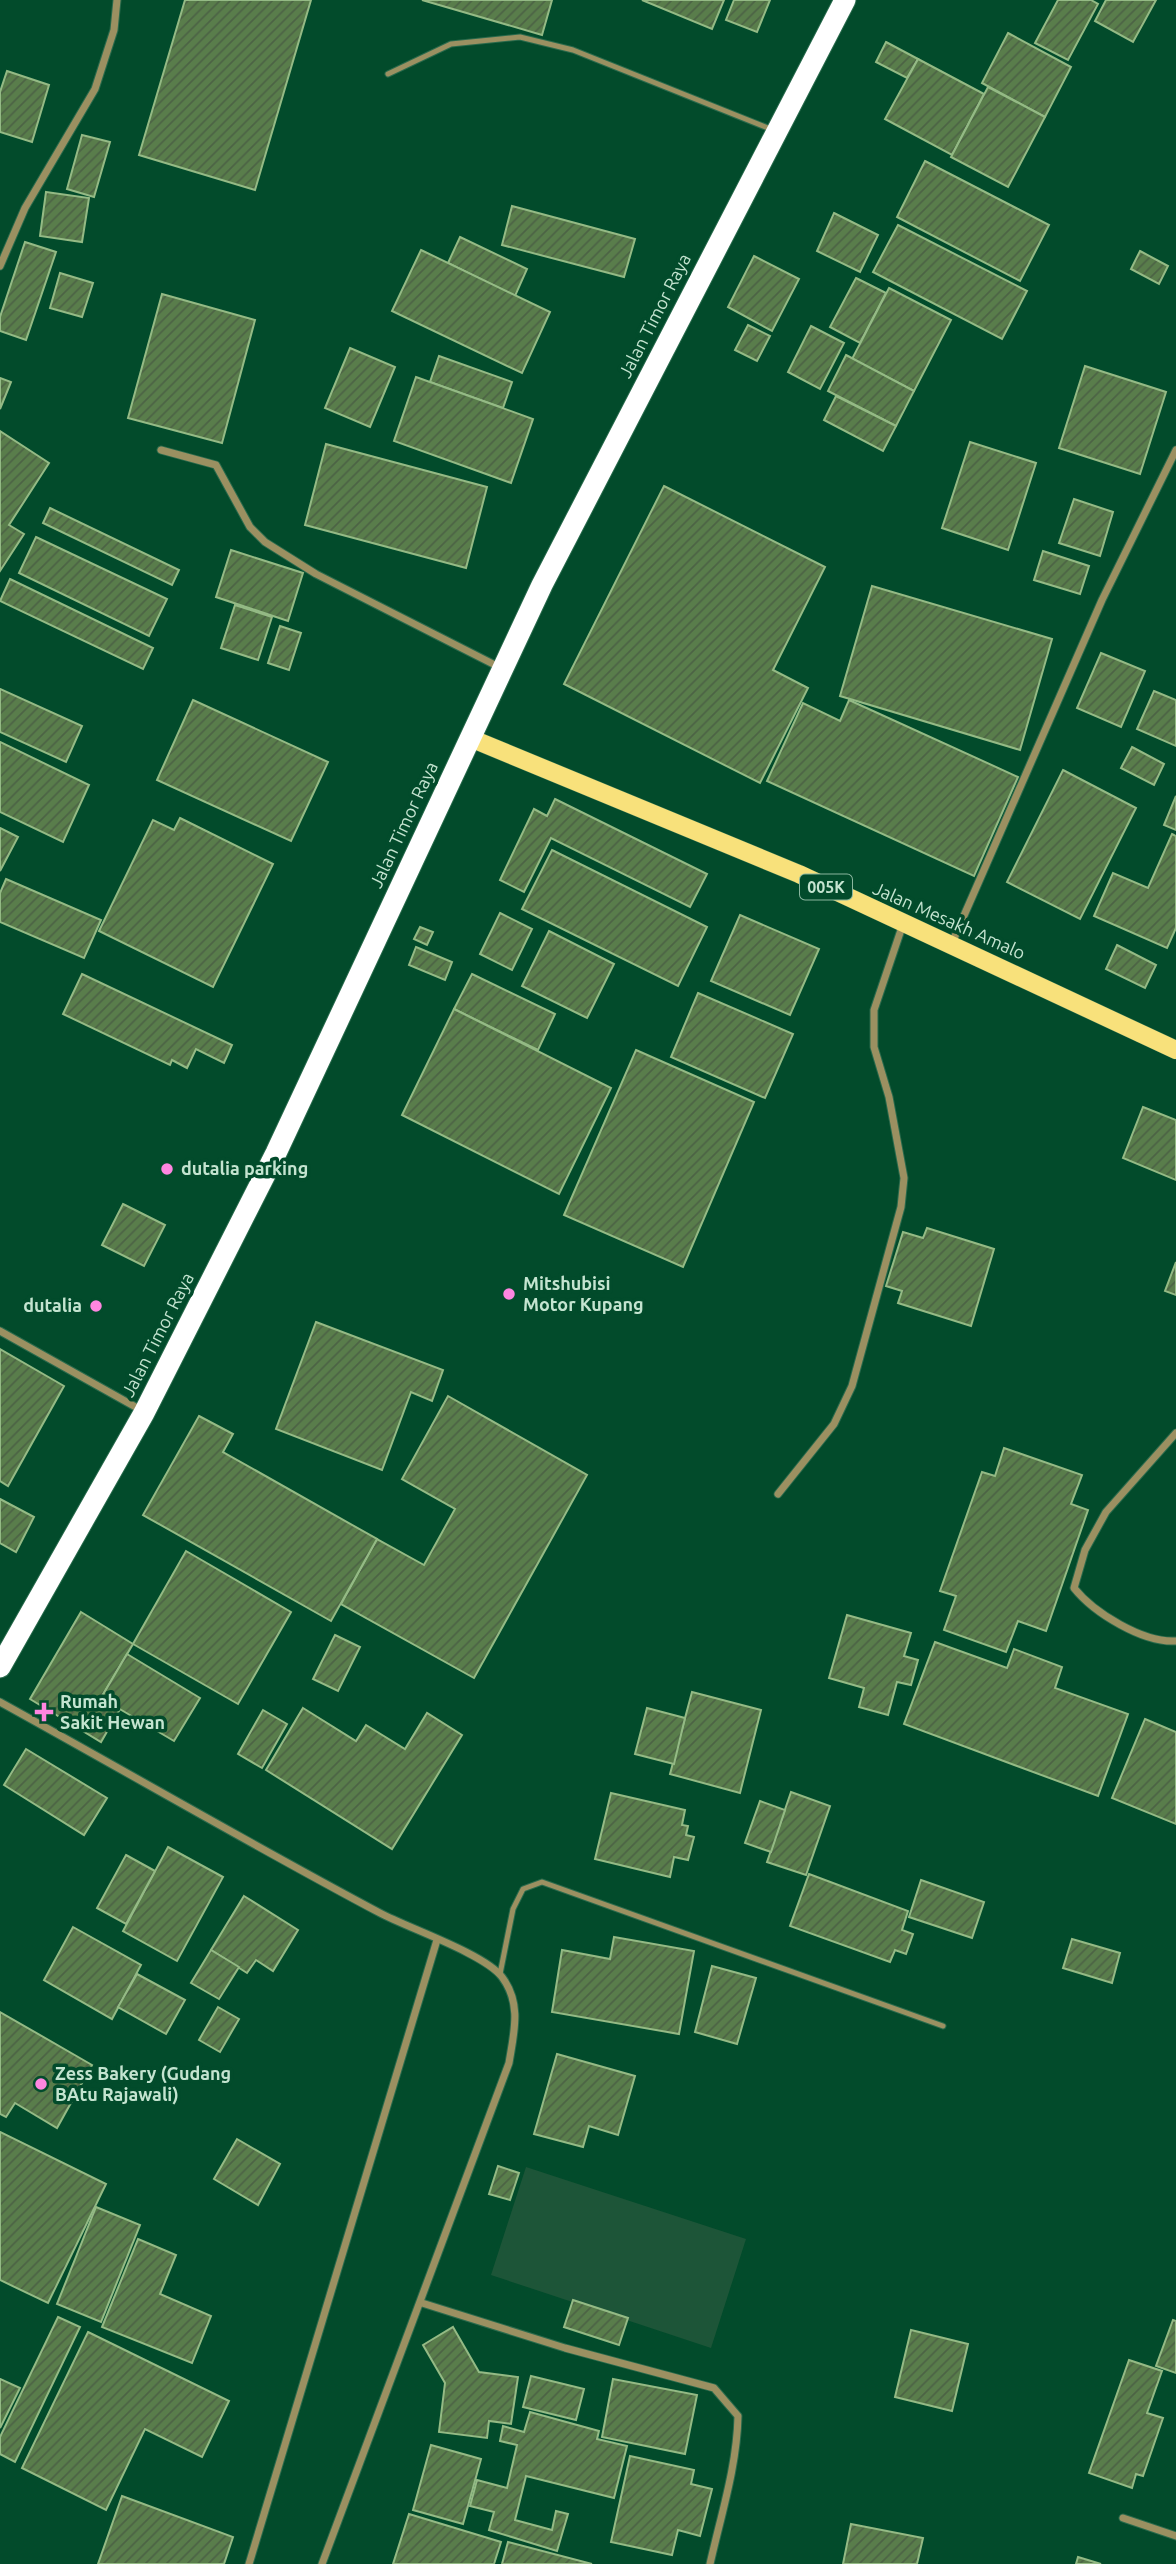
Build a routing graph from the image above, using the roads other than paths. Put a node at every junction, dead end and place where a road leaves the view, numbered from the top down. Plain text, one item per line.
1 (117, 0) edge
2 (845, 0) edge
3 (388, 74) dead end
4 (776, 131) junction
5 (0, 266) edge
6 (161, 450) dead end
7 (1176, 450) edge
8 (503, 669) junction
9 (470, 738) junction
10 (903, 923) junction
11 (952, 944) junction
12 (1176, 1050) edge
13 (0, 1331) edge
14 (144, 1413) junction
15 (1176, 1433) edge
16 (778, 1494) dead end
17 (1176, 1641) edge
18 (0, 1667) edge
19 (0, 1702) edge
20 (437, 1940) junction
21 (500, 1975) junction
22 (943, 2026) dead end
23 (422, 2303) junction
24 (1123, 2518) dead end
25 (1176, 2536) edge
26 (249, 2564) edge
27 (322, 2564) edge
28 (709, 2564) edge

1 - 5 street
2 - 4 highway, Jalan Timor Raya
3 - 4 lane
4 - 8 highway, Jalan Timor Raya
6 - 8 street
7 - 11 street
8 - 9 highway, Jalan Timor Raya
9 - 10 main road, Jalan Mesakh Amalo / 005K
9 - 14 highway, Jalan Timor Raya
10 - 11 main road, Jalan Mesakh Amalo / 005K
10 - 16 street
11 - 12 main road, Jalan Mesakh Amalo / 005K
13 - 14 street
14 - 18 highway, Jalan Timor Raya
15 - 17 street
19 - 20 street
20 - 21 street
20 - 26 street
21 - 22 lane
21 - 23 street
23 - 27 street
23 - 28 street
24 - 25 street

